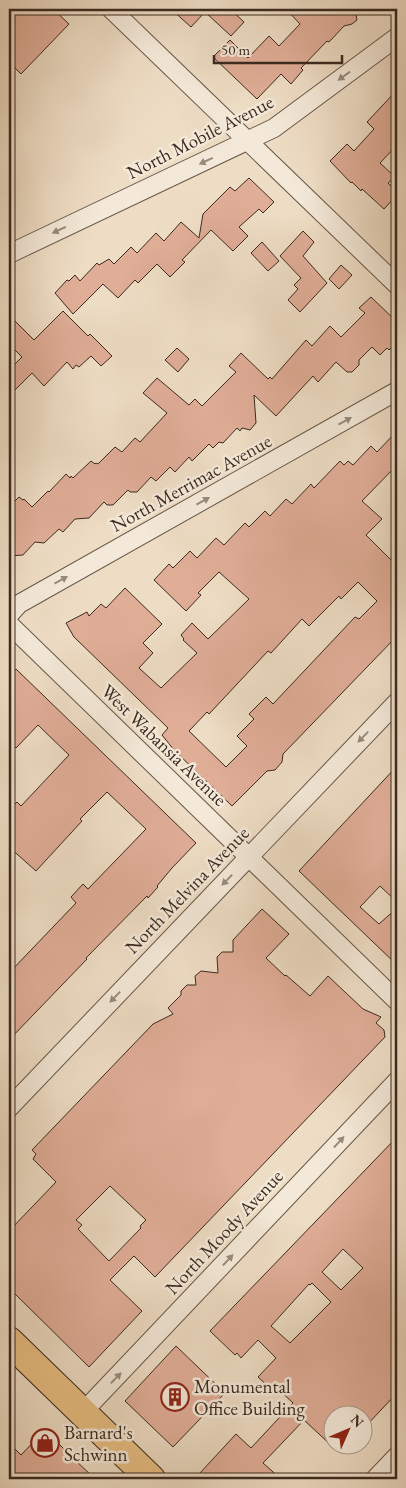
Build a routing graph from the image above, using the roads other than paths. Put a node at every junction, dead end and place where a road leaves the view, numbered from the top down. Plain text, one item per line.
1 (113, 9) edge
2 (397, 37) edge
3 (248, 141) junction
4 (9, 254) edge
5 (397, 285) edge
6 (397, 392) edge
7 (9, 615) edge
8 (9, 624) edge
9 (397, 702) edge
10 (248, 857) junction
11 (397, 1001) edge
12 (397, 1081) edge
13 (9, 1108) edge
14 (9, 1342) edge
15 (82, 1413) junction
16 (397, 1456) edge
17 (151, 1479) edge
18 (375, 1479) edge

1 - 3 street
2 -> 3 street, North Mobile Avenue
3 -> 4 street, North Mobile Avenue
3 - 5 street
7 -> 6 street, North Merrimac Avenue
8 - 10 street, West Wabansia Avenue
9 -> 10 street, North Melvina Avenue
10 - 11 street, West Wabansia Avenue
10 -> 13 street, North Melvina Avenue
15 -> 12 street, North Moody Avenue
14 - 15 main road
15 - 17 main road
16 - 18 street

